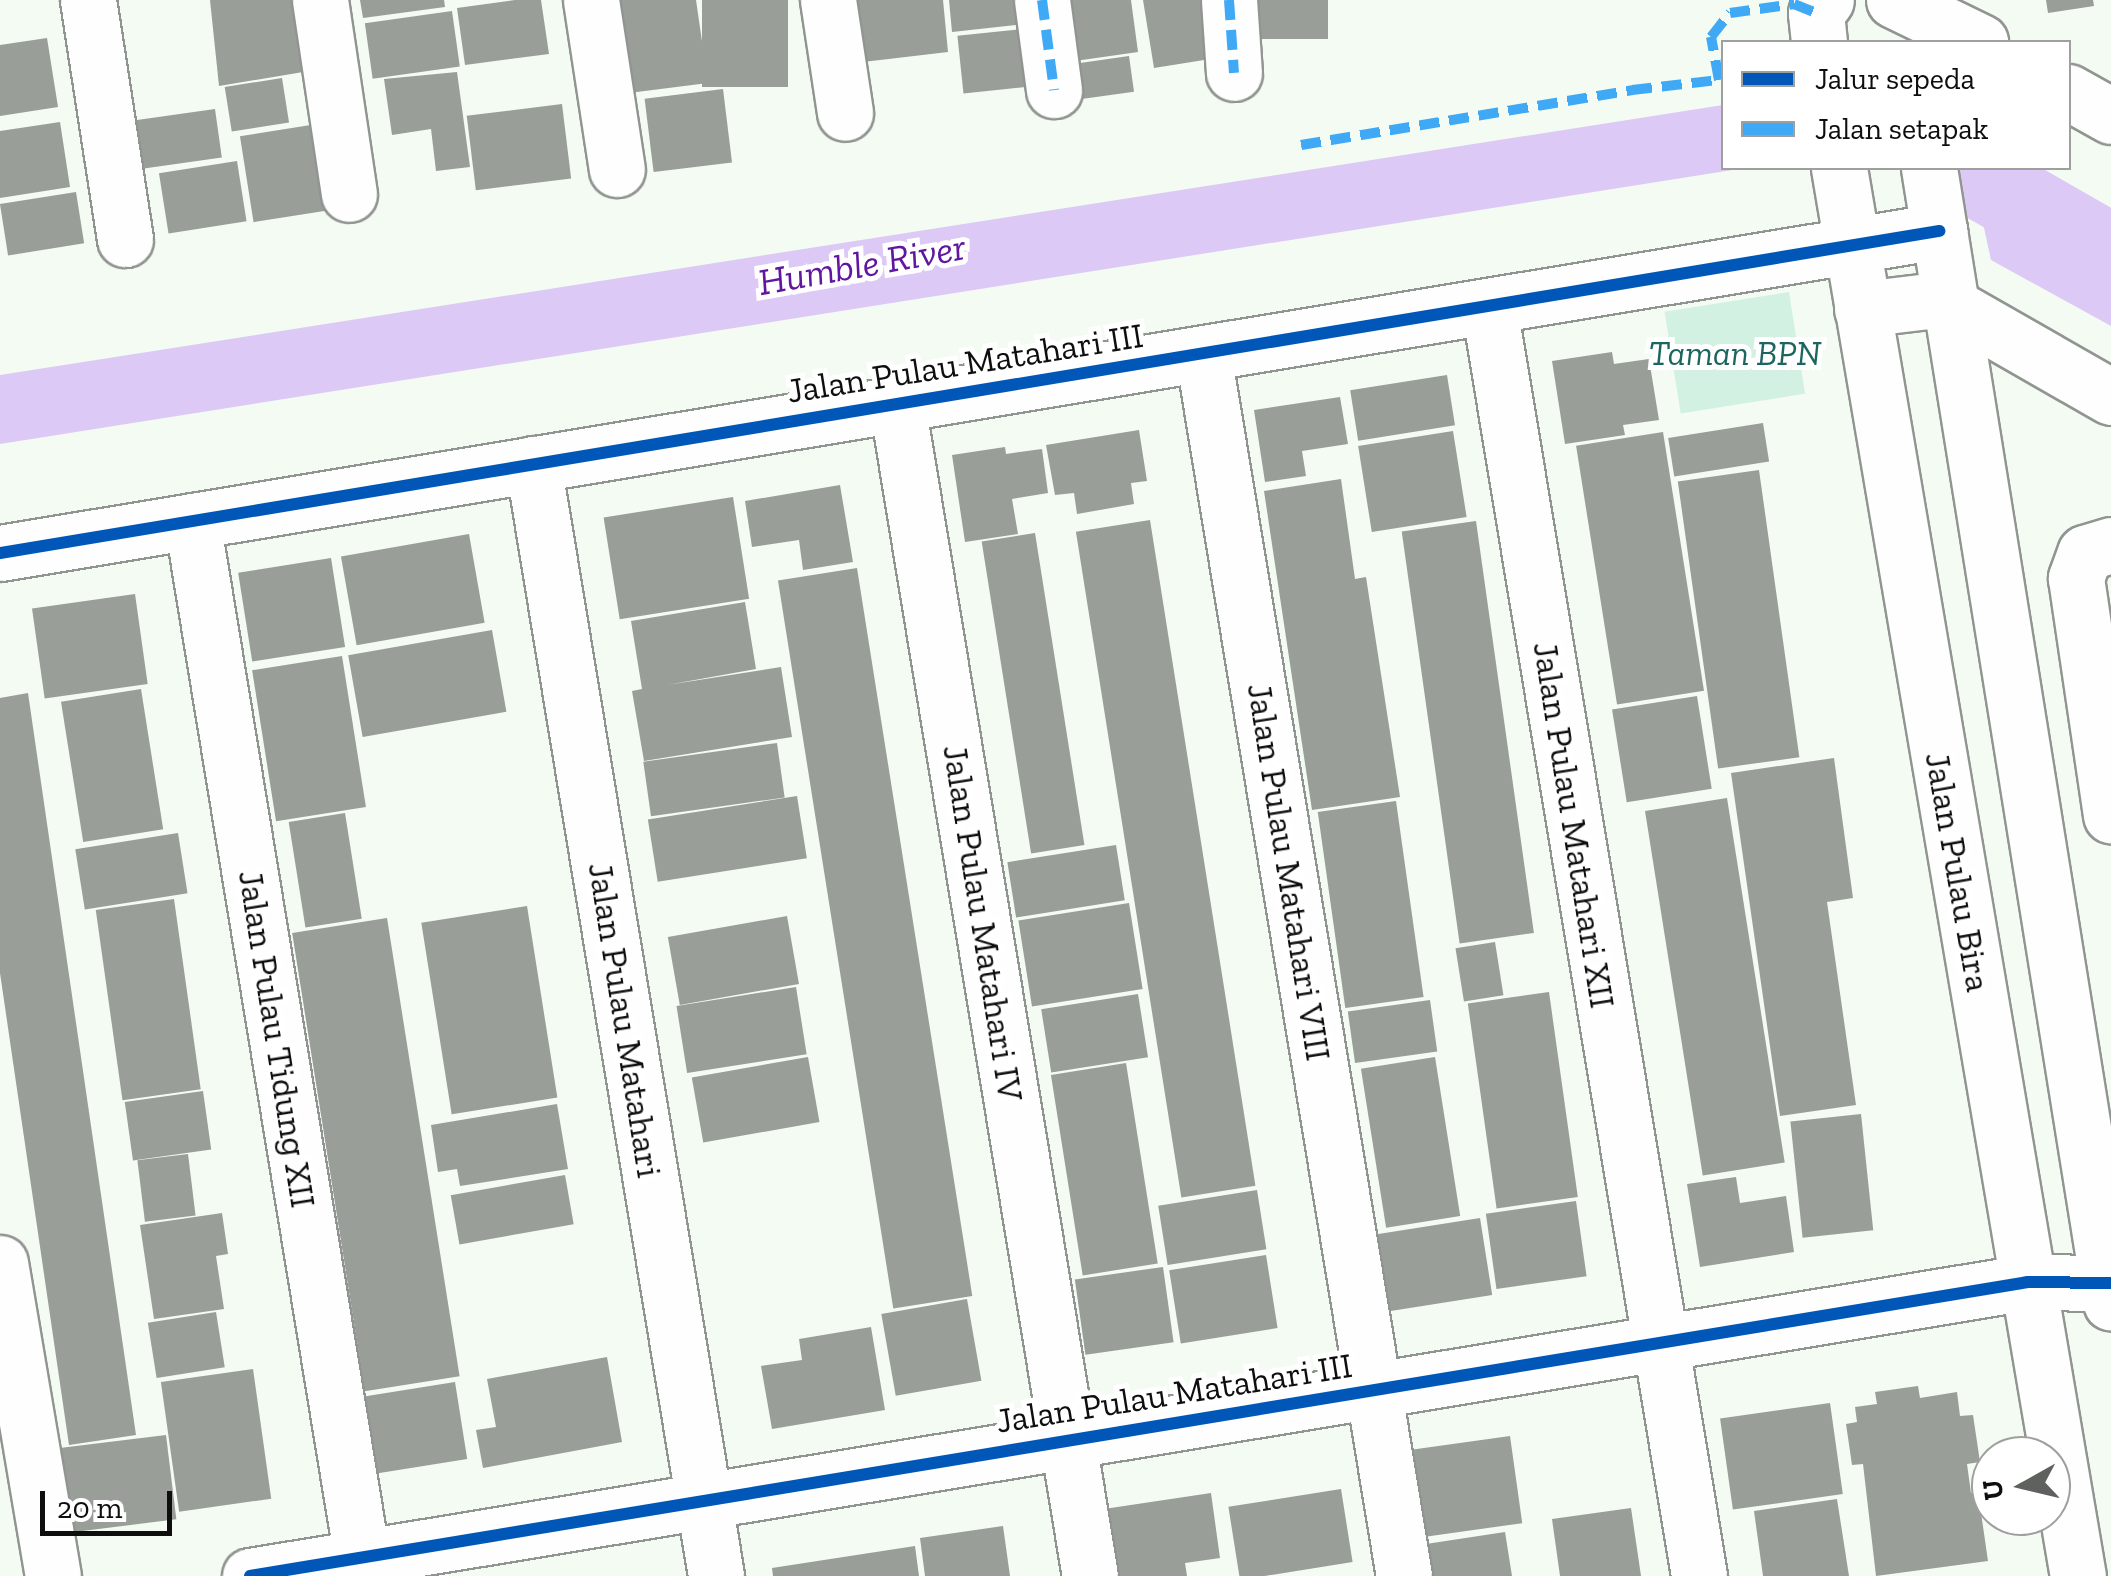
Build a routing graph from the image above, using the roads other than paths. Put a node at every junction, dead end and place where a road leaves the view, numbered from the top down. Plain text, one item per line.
1 (88, 0) edge
2 (320, 0) edge
3 (592, 0) edge
4 (828, 0) edge
5 (1042, 0) edge
6 (1229, 0) edge
7 (1902, 12) edge
8 (1975, 40) edge
9 (1234, 73) dead end
10 (1054, 90) dead end
11 (2071, 94) edge
12 (845, 113) dead end
13 (2111, 116) edge
14 (617, 169) dead end
15 (1838, 170) edge
16 (1929, 170) edge
17 (350, 194) dead end
18 (1939, 231) junction
19 (125, 238) dead end
20 (1852, 247) junction
21 (1952, 306) junction
22 (1488, 307) junction
23 (1862, 309) junction
24 (1203, 354) junction
25 (2111, 397) edge
26 (898, 404) junction
27 (534, 464) junction
28 (192, 521) junction
29 (2111, 545) edge
30 (0, 553) edge
31 (2101, 747) junction
32 (2024, 759) junction
33 (2111, 814) edge
34 (2089, 1028) edge
35 (0, 1263) edge
36 (2028, 1282) junction
37 (2110, 1290) edge
38 (1660, 1343) junction
39 (1374, 1391) junction
40 (1068, 1441) junction
41 (704, 1501) junction
42 (364, 1567) edge
43 (52, 1576) edge
44 (250, 1576) edge
45 (716, 1576) edge
46 (1090, 1576) edge
47 (1404, 1576) edge
48 (1698, 1576) edge
49 (2078, 1576) edge

1 - 19 street
2 - 17 street
3 - 14 street
4 - 12 street
5 - 10 street
6 - 9 street
7 - 8 street
11 - 13 street
15 - 20 street, Jalan Pulau Bira
16 - 18 street
18 - 20 street, Jalan Pulau Matahari III
18 - 21 street
20 - 22 street, Jalan Pulau Matahari III
20 - 23 street, Jalan Pulau Bira
21 - 23 street
21 - 25 street
21 - 32 street
22 - 24 street, Jalan Pulau Matahari III
22 - 38 street, Jalan Pulau Matahari XII
23 - 36 street, Jalan Pulau Bira
24 - 26 street, Jalan Pulau Matahari III
24 - 39 street, Jalan Pulau Matahari VIII
26 - 27 street, Jalan Pulau Matahari III
26 - 40 street, Jalan Pulau Matahari IV
27 - 28 street, Jalan Pulau Matahari III
27 - 41 street, Jalan Pulau Matahari
28 - 30 street, Jalan Pulau Matahari III
28 - 42 street, Jalan Pulau Tidung XII
29 - 31 street
31 - 32 street
31 - 33 street
32 - 34 street
34 - 37 street
35 - 43 street
36 - 37 street, Jalan Pulau Matahari III
36 - 38 street, Jalan Pulau Matahari III
36 - 49 street, Jalan Pulau Bira
38 - 39 street, Jalan Pulau Matahari III
38 - 48 street, Jalan Pulau Matahari XII
39 - 40 street, Jalan Pulau Matahari III
39 - 47 street, Jalan Pulau Matahari VIII
40 - 41 street, Jalan Pulau Matahari III
40 - 46 street, Jalan Pulau Matahari IV
41 - 42 street, Jalan Pulau Matahari III
41 - 45 street, Jalan Pulau Matahari
42 - 44 street, Jalan Pulau Matahari III

